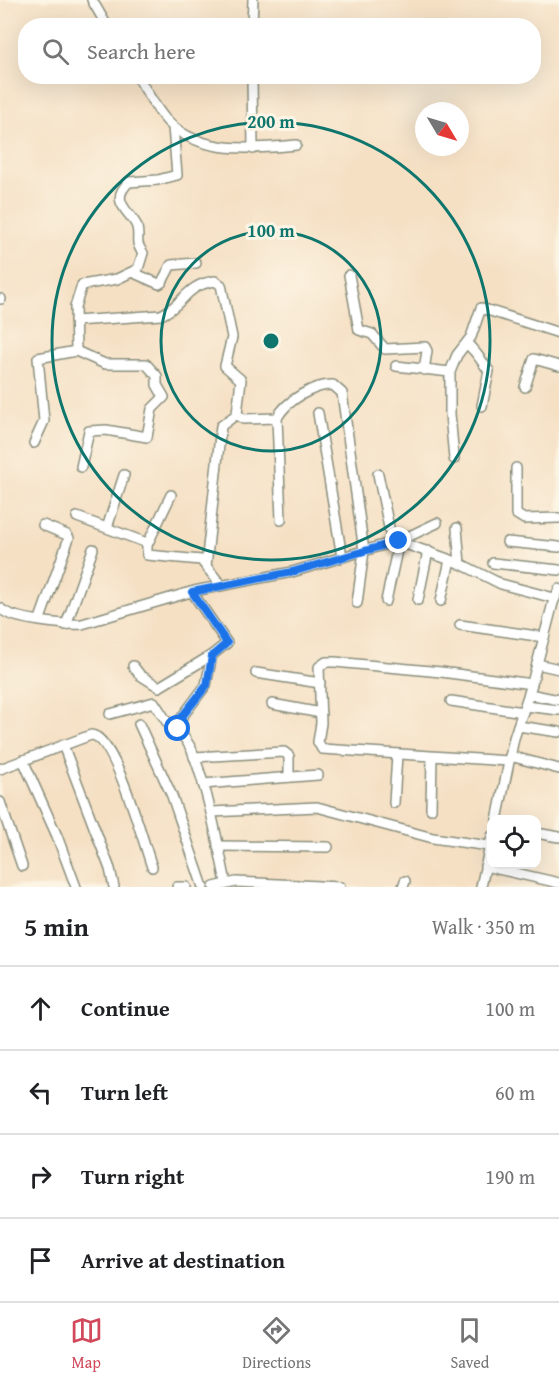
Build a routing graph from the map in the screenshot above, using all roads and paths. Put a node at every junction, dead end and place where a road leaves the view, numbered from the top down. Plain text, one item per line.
1 (92, 0) edge
2 (252, 0) edge
3 (102, 18) edge
4 (252, 18) edge
5 (142, 84) edge
6 (252, 84) edge
7 (173, 127) junction
8 (296, 145) dead end
9 (253, 149) junction
10 (196, 263) dead end
11 (134, 273) junction
12 (349, 275) dead end
13 (75, 321) junction
14 (559, 333) edge
15 (467, 344) junction
16 (76, 351) junction
17 (396, 366) dead end
18 (559, 366) edge
19 (424, 370) junction
20 (450, 372) junction
21 (525, 387) dead end
22 (482, 406) dead end
23 (318, 413) dead end
24 (237, 414) junction
25 (277, 418) junction
26 (34, 443) dead end
27 (454, 459) dead end
28 (81, 467) dead end
29 (516, 468) dead end
30 (378, 474) dead end
31 (124, 475) dead end
32 (171, 495) dead end
33 (77, 517) dead end
34 (559, 518) edge
35 (281, 520) dead end
36 (437, 524) dead end
37 (43, 525) dead end
38 (107, 528) junction
39 (457, 528) dead end
40 (395, 542) junction
41 (507, 542) dead end
42 (148, 543) junction
43 (559, 547) edge
44 (93, 549) dead end
45 (364, 551) junction
46 (428, 551) junction
47 (342, 557) junction
48 (450, 560) junction
49 (493, 563) dead end
50 (460, 564) junction
51 (206, 566) junction
52 (559, 570) edge
53 (221, 585) junction
54 (559, 589) edge
55 (192, 592) junction
56 (418, 600) dead end
57 (386, 601) dead end
58 (441, 601) dead end
59 (555, 602) edge
60 (357, 603) dead end
61 (0, 608) edge
62 (40, 620) junction
63 (66, 625) junction
64 (460, 625) dead end
65 (544, 637) junction
66 (212, 656) junction
67 (537, 664) junction
68 (133, 666) dead end
69 (559, 669) edge
70 (256, 673) dead end
71 (320, 683) junction
72 (532, 684) junction
73 (529, 694) junction
74 (559, 700) edge
75 (451, 701) dead end
76 (272, 704) dead end
77 (524, 709) junction
78 (559, 710) edge
79 (321, 713) junction
80 (110, 714) dead end
81 (139, 724) dead end
82 (518, 726) junction
83 (178, 729) junction
84 (559, 732) edge
85 (63, 745) junction
86 (398, 755) junction
87 (194, 757) junction
88 (432, 757) junction
89 (509, 758) junction
90 (23, 760) junction
91 (0, 769) edge
92 (559, 769) edge
93 (318, 775) dead end
94 (289, 777) junction
95 (203, 784) junction
96 (0, 802) edge
97 (394, 803) dead end
98 (431, 809) dead end
99 (212, 812) junction
100 (498, 815) edge
101 (541, 833) edge
102 (559, 837) edge
103 (487, 841) edge
104 (218, 846) junction
105 (328, 847) dead end
106 (487, 856) edge
107 (22, 866) dead end
108 (485, 866) junction
109 (152, 867) dead end
110 (226, 883) junction
111 (559, 883) edge
112 (328, 886) edge
113 (76, 887) edge
114 (114, 887) edge
115 (177, 887) edge
116 (186, 887) edge
117 (203, 887) edge
118 (214, 887) edge
119 (340, 887) edge
120 (481, 887) edge

1 - 3 street
2 - 4 street
5 - 7 street
6 - 9 street
7 - 9 street
7 - 11 street
8 - 9 street
10 - 11 street
11 - 13 street
12 - 19 street
13 - 16 street
13 - 24 street
14 - 15 street
15 - 20 street
15 - 22 street
16 - 26 street
16 - 28 street
17 - 19 street
18 - 21 street
19 - 20 street
20 - 27 street
23 - 47 street
24 - 25 street
24 - 51 street
25 - 35 street
25 - 45 street
29 - 34 street
30 - 40 street
31 - 38 street
32 - 42 street
33 - 38 street
36 - 40 street
37 - 62 street
38 - 42 street
39 - 50 street
40 - 45 street
40 - 46 street
40 - 57 street
41 - 43 street
42 - 51 street
44 - 63 street
45 - 47 street
45 - 60 street
46 - 48 street
46 - 56 street
47 - 53 street
48 - 50 street
48 - 58 street
49 - 52 street
50 - 59 street
51 - 53 street
53 - 55 street
54 - 59 street
55 - 63 street
55 - 66 street
59 - 65 street
61 - 62 street
62 - 63 street
64 - 65 street
65 - 67 street
66 - 68 street
66 - 83 street
67 - 69 street
67 - 72 street
70 - 71 street
71 - 72 street
71 - 79 street
72 - 73 street
73 - 74 street
73 - 77 street
75 - 77 street
76 - 79 street
77 - 78 street
77 - 82 street
79 - 86 street
80 - 83 street
81 - 117 street
82 - 84 street
82 - 89 street
83 - 87 street
85 - 90 street
85 - 109 street
85 - 114 street
86 - 88 street
86 - 97 street
87 - 94 street
87 - 95 street
88 - 89 street
88 - 98 street
89 - 92 street
89 - 100 street
90 - 91 street
90 - 113 street
93 - 94 street
94 - 95 street
95 - 99 street
96 - 107 street
99 - 103 street
99 - 104 street
101 - 102 street
104 - 105 street
104 - 110 street
106 - 108 street
108 - 111 street
108 - 120 street
110 - 112 street
110 - 118 street
112 - 119 street
115 - 116 street

